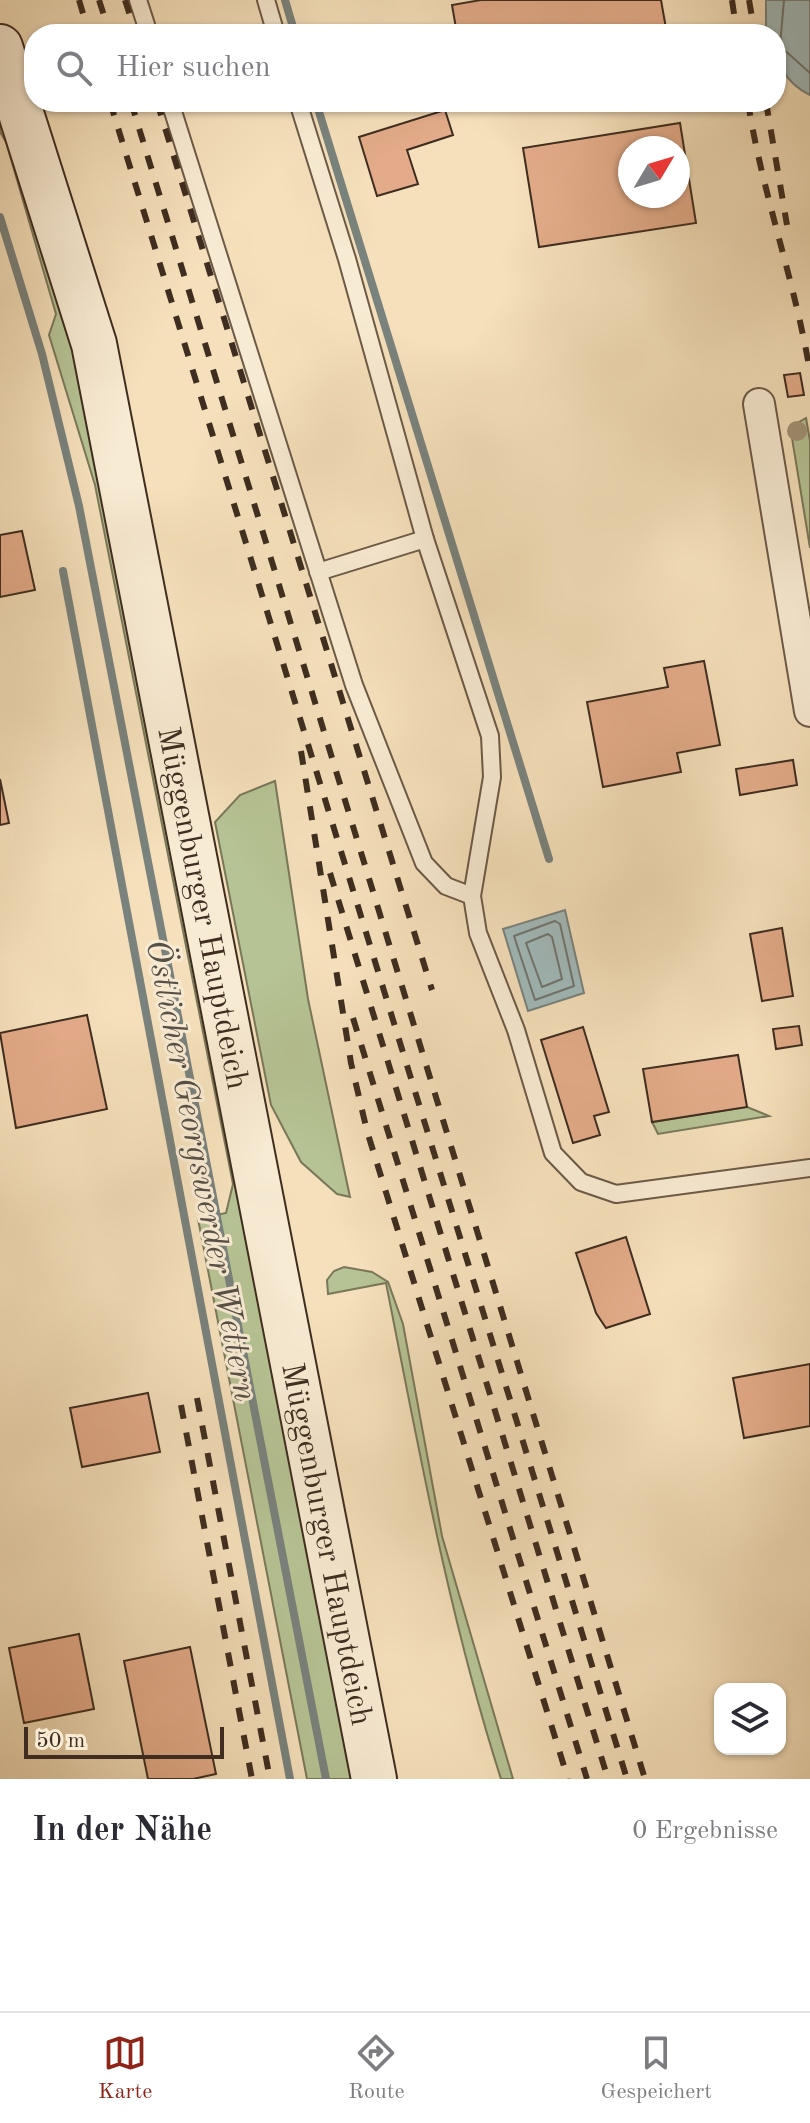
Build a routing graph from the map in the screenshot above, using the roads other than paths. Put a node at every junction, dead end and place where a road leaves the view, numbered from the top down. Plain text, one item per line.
1 (138, 0) edge
2 (266, 0) edge
3 (146, 24) edge
4 (273, 24) edge
5 (0, 47) edge
6 (173, 112) edge
7 (301, 112) edge
8 (759, 404) dead end
9 (425, 539) junction
10 (318, 572) junction
11 (810, 711) edge
12 (472, 896) junction
13 (810, 1168) edge
14 (374, 1779) edge

1 - 3 lane
2 - 4 lane
5 - 14 street, Müggenburger Hauptdeich
6 - 10 lane
7 - 9 lane
8 - 11 street
9 - 10 lane
9 - 12 lane
10 - 12 lane
12 - 13 lane

